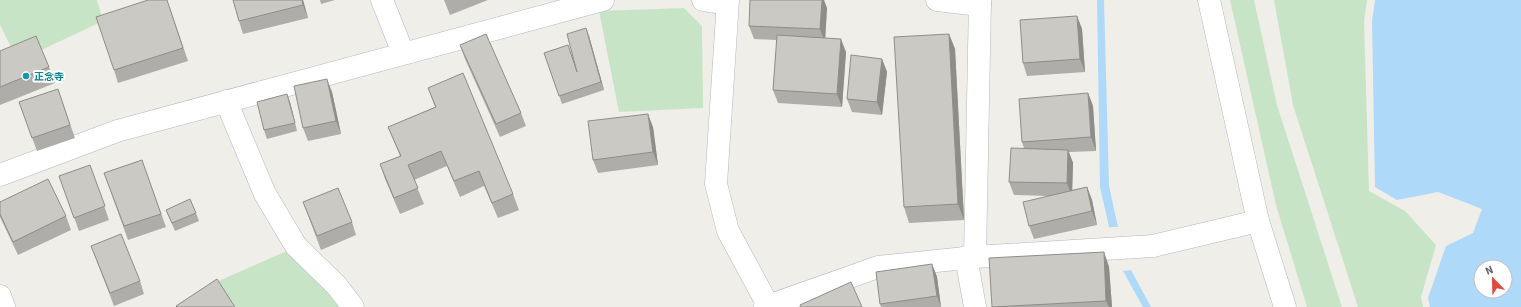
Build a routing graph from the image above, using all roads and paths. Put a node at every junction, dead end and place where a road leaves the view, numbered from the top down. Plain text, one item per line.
1 (382, 0) edge
2 (603, 0) edge
3 (703, 0) edge
4 (937, 0) edge
5 (1209, 0) edge
6 (727, 2) edge
7 (980, 2) edge
8 (403, 52) junction
9 (226, 101) junction
10 (0, 175) edge
11 (1258, 221) junction
12 (970, 257) junction
13 (0, 296) edge
14 (768, 306) edge
15 (4, 307) edge
16 (354, 307) edge
17 (975, 307) edge
18 (1284, 307) edge

1 - 8 street
2 - 8 street
3 - 6 street
4 - 7 street
5 - 11 street
6 - 14 street
7 - 12 street
8 - 9 street
9 - 10 street
9 - 16 street
11 - 12 street
11 - 18 street
12 - 14 street
12 - 17 street
13 - 15 street

